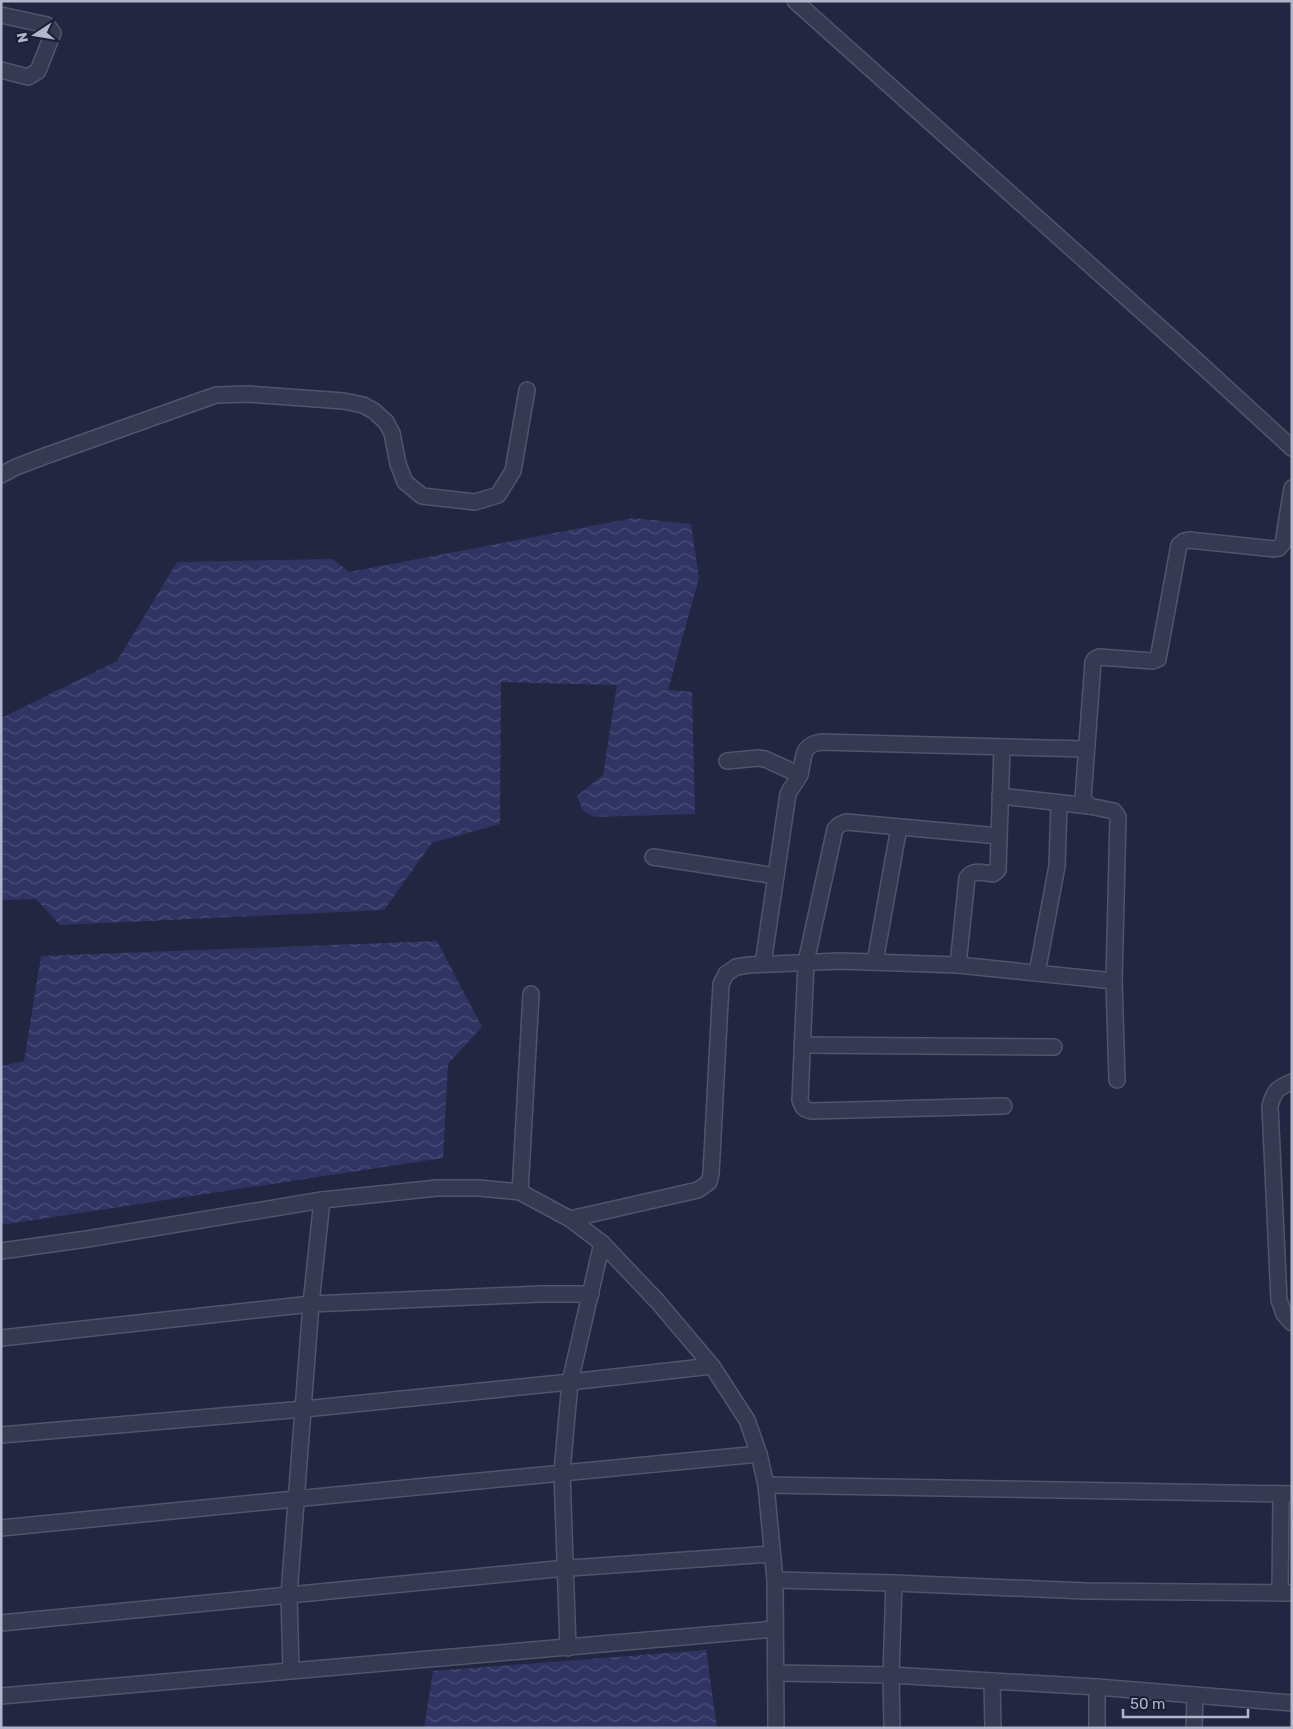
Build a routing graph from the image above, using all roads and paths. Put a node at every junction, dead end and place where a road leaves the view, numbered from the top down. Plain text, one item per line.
1 (794, 1) edge
2 (1, 15) edge
3 (1, 70) edge
4 (527, 390) dead end
5 (1292, 448) edge
6 (1, 475) edge
7 (1292, 488) edge
8 (1002, 747) junction
9 (1086, 749) junction
10 (728, 761) dead end
11 (800, 775) junction
12 (1000, 796) junction
13 (1059, 803) junction
14 (1089, 806) junction
15 (899, 827) junction
16 (998, 836) junction
17 (653, 857) dead end
18 (776, 876) junction
19 (806, 962) junction
20 (875, 962) junction
21 (762, 964) junction
22 (958, 965) junction
23 (1037, 973) junction
24 (1114, 980) junction
25 (531, 994) dead end
26 (802, 1045) junction
27 (1054, 1047) dead end
28 (1117, 1080) dead end
29 (1292, 1082) edge
30 (1004, 1106) dead end
31 (520, 1192) junction
32 (322, 1200) junction
33 (570, 1218) junction
34 (602, 1243) junction
35 (1, 1251) edge
36 (591, 1294) junction
37 (311, 1304) junction
38 (1292, 1323) edge
39 (1, 1338) edge
40 (712, 1366) junction
41 (570, 1382) junction
42 (304, 1408) junction
43 (1, 1435) edge
44 (759, 1454) junction
45 (562, 1472) junction
46 (766, 1486) junction
47 (1286, 1494) edge
48 (296, 1500) junction
49 (1, 1528) edge
50 (772, 1554) junction
51 (565, 1569) junction
52 (775, 1580) junction
53 (894, 1583) junction
54 (1286, 1593) edge
55 (289, 1595) junction
56 (1, 1623) edge
57 (775, 1630) junction
58 (568, 1648) junction
59 (291, 1670) junction
60 (776, 1672) junction
61 (891, 1675) junction
62 (992, 1681) junction
63 (1097, 1687) junction
64 (1194, 1695) junction
65 (1, 1696) edge
66 (1292, 1703) edge
67 (776, 1728) edge
68 (892, 1728) edge
69 (993, 1728) edge
70 (1096, 1728) edge
71 (1194, 1728) edge

1 - 5 street
2 - 3 street
4 - 6 street
7 - 9 street
8 - 9 street
8 - 11 street
8 - 12 street
9 - 14 street
10 - 11 street
11 - 18 street
12 - 13 street
12 - 16 street
13 - 14 street
13 - 23 street
14 - 24 street
15 - 16 street
15 - 19 street
15 - 20 street
16 - 22 street
17 - 18 street
18 - 21 street
19 - 20 street
19 - 21 street
19 - 26 street
20 - 22 street
21 - 33 street
22 - 23 street
23 - 24 street
24 - 28 street
25 - 31 street
26 - 27 street
26 - 30 street
29 - 38 street
31 - 32 street
31 - 33 street
32 - 35 street
32 - 37 street
33 - 34 street
34 - 36 street
34 - 40 street
36 - 37 street
36 - 41 street
37 - 39 street
37 - 42 street
40 - 41 street
40 - 44 street
41 - 42 street
41 - 45 street
42 - 43 street
42 - 48 street
44 - 45 street
44 - 46 street
45 - 48 street
45 - 51 street
46 - 47 street
46 - 50 street
47 - 54 street
48 - 49 street
48 - 55 street
50 - 51 street
50 - 52 street
51 - 55 street
51 - 58 street
52 - 53 street
52 - 57 street
53 - 54 street
53 - 61 street
55 - 56 street
55 - 59 street
57 - 58 street
57 - 60 street
58 - 59 street
59 - 65 street
60 - 61 street
60 - 67 street
61 - 62 street
61 - 68 street
62 - 63 street
62 - 69 street
63 - 64 street
63 - 70 street
64 - 66 street
64 - 71 street

